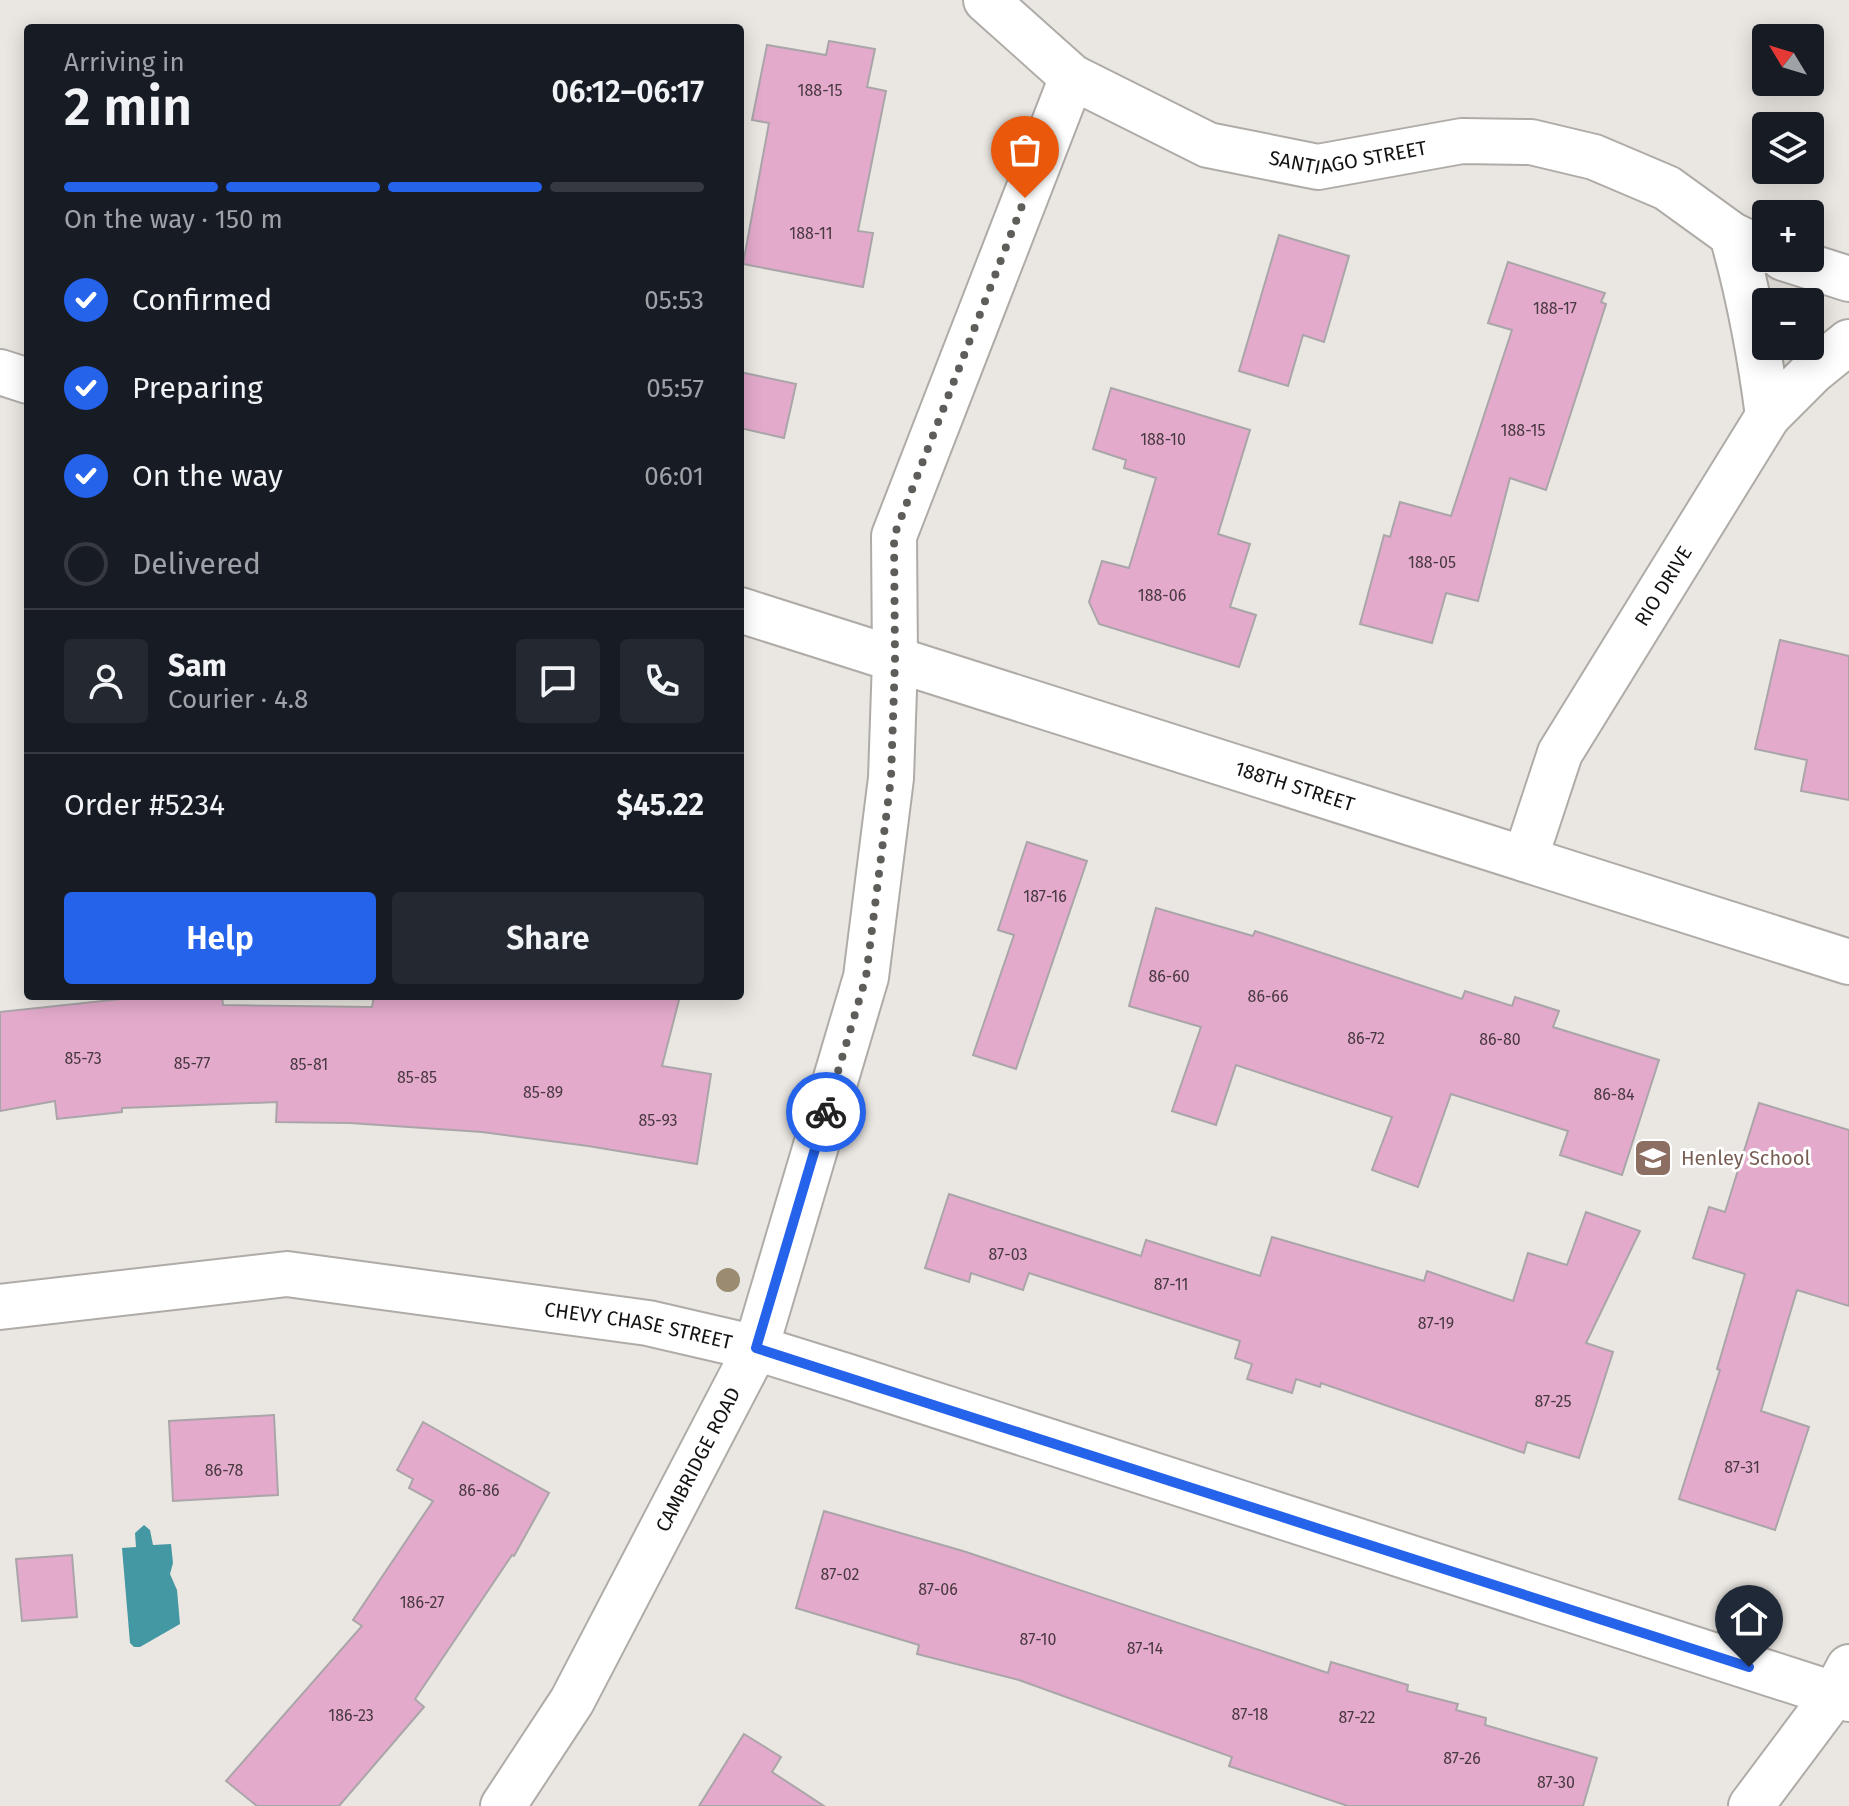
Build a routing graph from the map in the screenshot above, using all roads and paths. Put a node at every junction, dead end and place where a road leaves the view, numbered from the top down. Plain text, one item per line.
1 (986, 0) edge
2 (1072, 77) junction
3 (1749, 243) edge
4 (1824, 271) edge
5 (1849, 279) edge
6 (1849, 342) edge
7 (0, 372) edge
8 (24, 380) edge
9 (1768, 416) junction
10 (744, 611) edge
11 (895, 660) junction
12 (1525, 859) junction
13 (1849, 962) edge
14 (0, 1307) edge
15 (756, 1348) junction
16 (1844, 1687) edge
17 (503, 1806) edge
18 (1751, 1806) edge

1 - 2 street, SANTIAGO STREET
2 - 3 street, SANTIAGO STREET
2 - 11 street, CAMBRIDGE ROAD
3 - 9 street, SANTIAGO STREET
4 - 5 street
6 - 9 street, RIO DRIVE
7 - 8 street
9 - 12 street, RIO DRIVE
10 - 11 street, 188TH STREET
11 - 12 street, 188TH STREET
11 - 15 street, CAMBRIDGE ROAD
12 - 13 street, 188TH STREET
14 - 15 street, CHEVY CHASE STREET
15 - 16 street, CHEVY CHASE STREET
15 - 17 street, CAMBRIDGE ROAD
16 - 18 street

